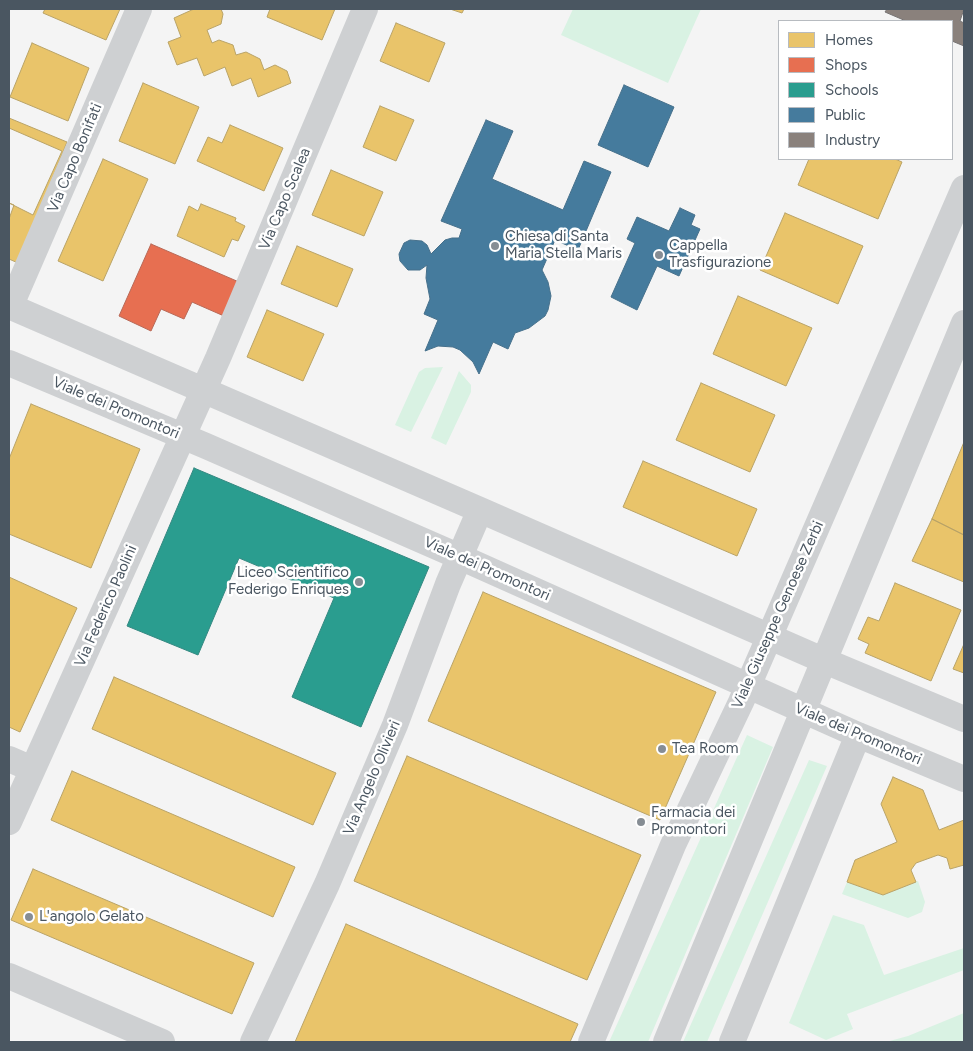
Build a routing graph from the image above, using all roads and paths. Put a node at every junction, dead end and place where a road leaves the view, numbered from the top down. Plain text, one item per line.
1 (139, 9) edge
2 (365, 9) edge
3 (964, 188) edge
4 (10, 307) edge
5 (964, 323) edge
6 (9, 363) edge
7 (204, 390) junction
8 (183, 436) junction
9 (480, 510) junction
10 (460, 557) junction
11 (768, 637) junction
12 (825, 662) junction
13 (748, 685) junction
14 (803, 710) junction
15 (964, 719) edge
16 (858, 735) junction
17 (20, 764) edge
18 (964, 779) edge
19 (9, 822) edge
20 (9, 976) edge
21 (162, 1042) edge
22 (253, 1042) edge
23 (591, 1042) edge
24 (666, 1042) edge
25 (732, 1042) edge

1 - 4 street, Via Capo Bonifati
2 - 7 street, Via Capo Scalea
3 - 11 street, Viale Giuseppe Genoese Zerbi
4 - 7 street
5 - 12 street
6 - 8 street, Viale dei Promontori
7 - 8 street, Via Federico Paolini
7 - 9 street
8 - 10 street, Viale dei Promontori
8 - 17 street, Via Federico Paolini
9 - 10 street, Via Angelo Olivieri
9 - 11 street
10 - 13 street, Viale dei Promontori
10 - 22 street, Via Angelo Olivieri
11 - 12 street
11 - 13 street, Viale Giuseppe Genoese Zerbi
12 - 14 street
12 - 15 street
13 - 14 street, Viale dei Promontori
13 - 23 street, Viale Giuseppe Genoese Zerbi
14 - 16 street, Viale dei Promontori
14 - 24 street
16 - 18 street, Viale dei Promontori
16 - 25 street
17 - 19 street, Via Federico Paolini
20 - 21 street

